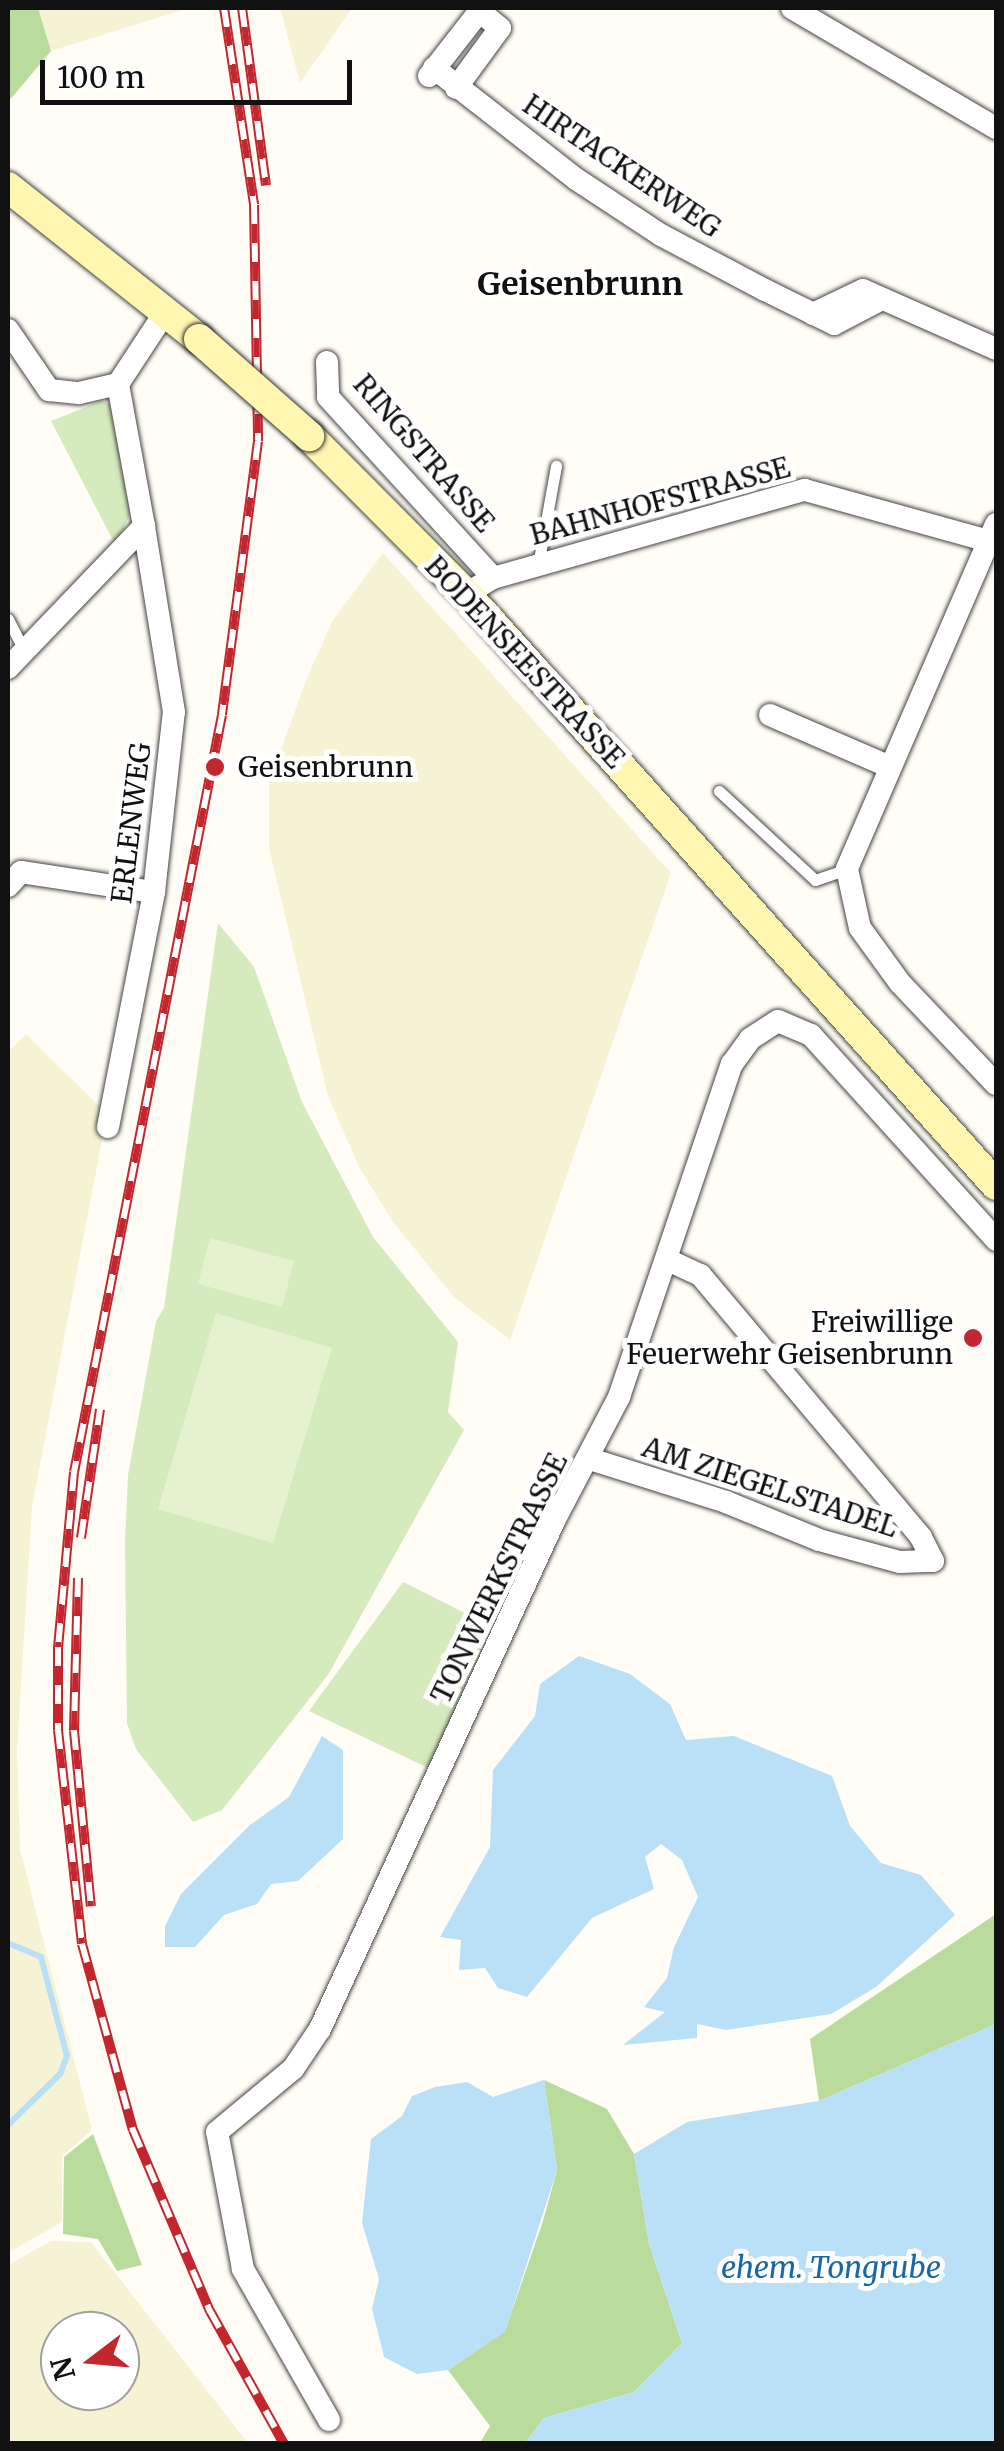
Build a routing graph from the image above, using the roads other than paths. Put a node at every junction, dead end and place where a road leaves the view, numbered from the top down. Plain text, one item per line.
1 (792, 8) edge
2 (481, 10) edge
3 (456, 88) junction
4 (996, 128) edge
5 (8, 187) edge
6 (166, 311) junction
7 (8, 330) edge
8 (996, 348) edge
9 (327, 362) dead end
10 (118, 384) junction
11 (556, 466) dead end
12 (144, 526) junction
13 (993, 533) edge
14 (538, 565) junction
15 (493, 578) junction
16 (466, 594) junction
17 (8, 620) edge
18 (16, 660) edge
19 (770, 715) dead end
20 (888, 766) junction
21 (719, 790) dead end
22 (846, 870) junction
23 (8, 886) edge
24 (154, 892) junction
25 (996, 1050) edge
26 (980, 1066) junction
27 (996, 1084) edge
28 (108, 1127) dead end
29 (996, 1185) edge
30 (996, 1240) edge
31 (668, 1260) junction
32 (590, 1460) junction
33 (330, 2420) dead end

1 - 4 street
2 - 3 street, HIRTACKERWEG
2 - 3 street, HIRTACKERWEG
3 - 8 street, HIRTACKERWEG
5 - 6 main road, BODENSEESTRASSE
6 - 10 street
6 - 16 main road, BODENSEESTRASSE, bridge
7 - 10 street
9 - 15 street, RINGSTRASSE
10 - 12 street, ERLENWEG
11 - 14 lane
12 - 18 street
12 - 24 street, ERLENWEG
13 - 14 street, BAHNHOFSTRASSE
13 - 20 street
14 - 15 street, BAHNHOFSTRASSE
15 - 16 street, BAHNHOFSTRASSE
16 - 29 main road, BODENSEESTRASSE
17 - 18 lane
19 - 20 street
20 - 22 street
21 - 22 lane
22 - 26 street
23 - 24 street
24 - 28 street, ERLENWEG
25 - 26 street
26 - 27 street
30 - 31 street, TONWERKSTRASSE
31 - 32 street, TONWERKSTRASSE
31 - 32 street, AM ZIEGELSTADEL
32 - 33 street, TONWERKSTRASSE

